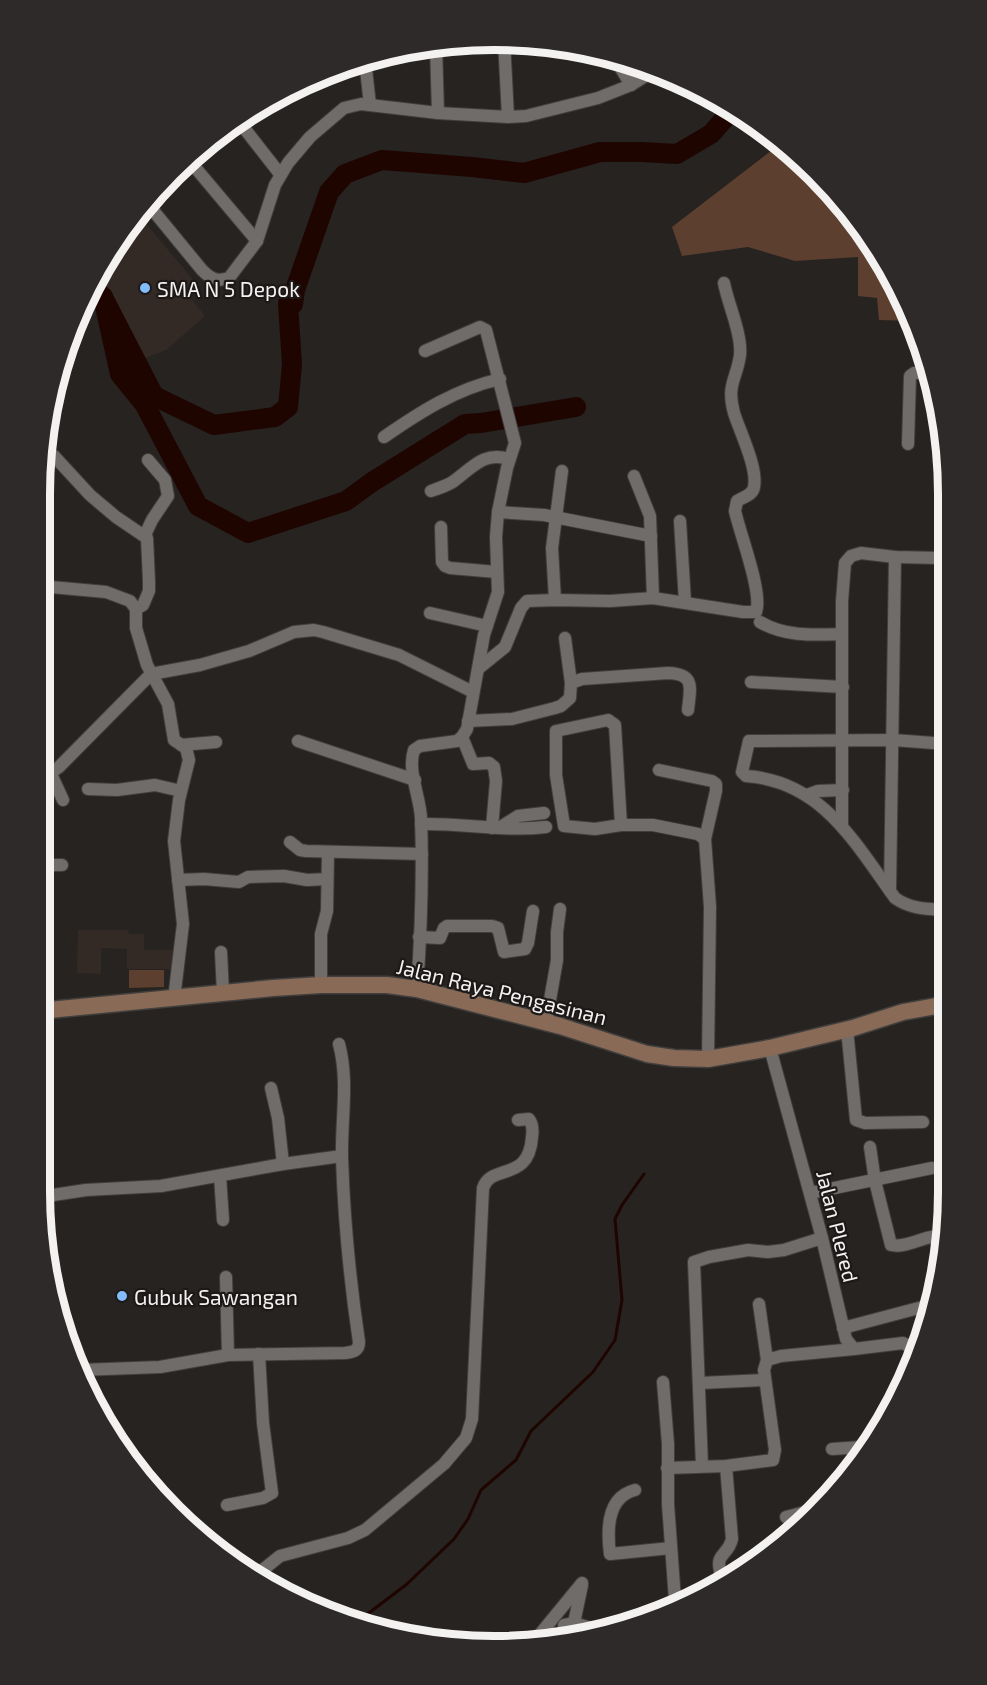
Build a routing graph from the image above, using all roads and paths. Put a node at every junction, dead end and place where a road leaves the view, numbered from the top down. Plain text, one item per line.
1 (505, 50) edge
2 (436, 53) edge
3 (366, 69) edge
4 (621, 69) edge
5 (645, 76) edge
6 (631, 85) junction
7 (370, 105) junction
8 (438, 114) junction
9 (508, 117) junction
10 (243, 127) edge
11 (194, 166) edge
12 (280, 174) junction
13 (152, 210) edge
14 (257, 241) junction
15 (724, 283) dead end
16 (425, 351) dead end
17 (920, 373) edge
18 (500, 379) junction
19 (384, 437) dead end
20 (908, 444) dead end
21 (51, 455) edge
22 (509, 459) junction
23 (148, 460) dead end
24 (562, 471) dead end
25 (634, 476) dead end
26 (431, 491) dead end
27 (498, 512) junction
28 (556, 517) junction
29 (680, 520) dead end
30 (441, 527) dead end
31 (651, 536) junction
32 (146, 537) junction
33 (895, 557) junction
34 (938, 558) edge
35 (497, 572) junction
36 (50, 587) edge
37 (653, 598) junction
38 (555, 600) junction
39 (685, 602) junction
40 (136, 609) junction
41 (430, 613) dead end
42 (760, 622) dead end
43 (487, 626) junction
44 (842, 634) junction
45 (565, 638) dead end
46 (478, 668) junction
47 (151, 674) junction
48 (750, 682) dead end
49 (571, 683) junction
50 (843, 687) junction
51 (473, 692) junction
52 (688, 710) dead end
53 (468, 722) junction
54 (462, 737) junction
55 (893, 740) junction
56 (298, 741) dead end
57 (216, 742) dead end
58 (843, 742) junction
59 (938, 743) edge
60 (181, 745) junction
61 (50, 770) edge
62 (660, 770) dead end
63 (415, 780) junction
64 (50, 782) edge
65 (88, 789) dead end
66 (843, 790) junction
67 (181, 791) junction
68 (807, 795) junction
69 (63, 800) dead end
70 (544, 813) dead end
71 (421, 825) junction
72 (621, 825) junction
73 (842, 826) junction
74 (546, 827) dead end
75 (495, 828) junction
76 (705, 839) junction
77 (291, 842) dead end
78 (328, 852) junction
79 (422, 854) junction
80 (50, 865) edge
81 (62, 865) dead end
82 (327, 879) junction
83 (178, 880) junction
84 (890, 891) junction
85 (560, 909) dead end
86 (532, 910) dead end
87 (938, 910) edge
88 (420, 937) junction
89 (220, 952) dead end
90 (321, 985) junction
91 (417, 989) junction
92 (223, 993) junction
93 (174, 999) junction
94 (938, 1006) edge
95 (50, 1010) edge
96 (546, 1023) junction
97 (847, 1029) junction
98 (339, 1044) dead end
99 (770, 1048) junction
100 (708, 1059) junction
101 (271, 1088) dead end
102 (518, 1120) dead end
103 (923, 1122) dead end
104 (870, 1147) dead end
105 (342, 1156) junction
106 (283, 1164) junction
107 (932, 1168) dead end
108 (220, 1176) junction
109 (875, 1181) junction
110 (810, 1193) junction
111 (50, 1196) edge
112 (224, 1220) dead end
113 (935, 1237) edge
114 (822, 1238) junction
115 (226, 1277) dead end
116 (759, 1304) dead end
117 (922, 1307) edge
118 (843, 1328) junction
119 (909, 1347) edge
120 (854, 1348) junction
121 (259, 1354) junction
122 (228, 1355) junction
123 (767, 1360) junction
124 (87, 1370) edge
125 (765, 1380) junction
126 (663, 1382) dead end
127 (700, 1383) junction
128 (856, 1448) edge
129 (832, 1449) dead end
130 (702, 1466) junction
131 (726, 1466) junction
132 (667, 1468) junction
133 (635, 1490) dead end
134 (227, 1505) dead end
135 (798, 1514) edge
136 (786, 1517) dead end
137 (671, 1548) junction
138 (262, 1570) edge
139 (721, 1573) edge
140 (675, 1597) edge
141 (556, 1614) junction
142 (569, 1627) edge
143 (541, 1633) edge

1 - 9 street
2 - 8 street
3 - 7 street
4 - 6 street
5 - 6 street
6 - 9 street
7 - 8 street
7 - 12 street
8 - 9 street
10 - 12 street
11 - 14 street
12 - 14 street
13 - 14 street
15 - 39 street
16 - 18 street
17 - 20 street
18 - 19 street
18 - 22 street
21 - 32 street
22 - 26 street
22 - 27 street
23 - 32 street
24 - 28 street
25 - 31 street
27 - 28 street
27 - 35 street
28 - 31 street
28 - 38 street
29 - 39 street
30 - 35 street
31 - 37 street
32 - 40 street
33 - 34 street
33 - 44 street
33 - 55 street
35 - 43 street
36 - 40 street
37 - 38 street
37 - 39 street
38 - 46 street
40 - 47 street
41 - 43 street
42 - 44 street
43 - 46 street
44 - 50 street
45 - 49 street
46 - 51 street
47 - 51 street
47 - 60 street
47 - 61 street
48 - 50 street
49 - 52 street
49 - 53 street
50 - 58 street
51 - 53 street
53 - 54 street
54 - 63 street
54 - 75 street
55 - 58 street
55 - 59 street
55 - 84 street
56 - 63 street
57 - 60 street
58 - 66 street
58 - 68 street
60 - 67 street
62 - 76 street
63 - 71 street
64 - 69 street
65 - 67 street
66 - 68 street
66 - 73 street
67 - 83 street
68 - 73 street
70 - 75 street
71 - 75 street
71 - 79 street
72 - 72 street
72 - 76 street
73 - 84 street
74 - 75 street
76 - 100 street
77 - 78 street
78 - 79 street
78 - 82 street
79 - 88 street
80 - 81 street
82 - 83 street
82 - 90 street
83 - 93 street
84 - 87 street
85 - 96 street
86 - 88 street
88 - 91 street
89 - 92 street
90 - 91 main road, Jalan Raya Pengasinan
90 - 92 main road, Jalan Raya Pengasinan
91 - 96 main road, Jalan Raya Pengasinan
92 - 93 main road, Jalan Raya Pengasinan
93 - 95 main road, Jalan Raya Pengasinan
94 - 97 main road, Jalan Raya Pengasinan
96 - 100 main road, Jalan Raya Pengasinan
97 - 99 main road, Jalan Raya Pengasinan
97 - 103 street
98 - 105 street
99 - 100 main road, Jalan Raya Pengasinan
99 - 110 street, Jalan Plered
101 - 106 street
102 - 138 street
104 - 109 street
105 - 106 street
105 - 121 street
106 - 108 street
107 - 109 street
108 - 111 street
108 - 112 street
109 - 110 street
109 - 113 street
110 - 114 street, Jalan Plered
114 - 118 street, Jalan Plered
114 - 127 street
115 - 122 street
116 - 123 street
117 - 118 street
118 - 120 street, Jalan Plered
119 - 120 street
120 - 123 street
121 - 122 street
121 - 134 street
122 - 124 street
123 - 125 street
125 - 127 street
125 - 131 street
126 - 132 street
127 - 130 street
128 - 129 street
130 - 131 street
130 - 132 street
131 - 139 street
132 - 137 street
133 - 137 street
135 - 136 street
137 - 140 street
141 - 142 street
141 - 142 street
141 - 143 street

